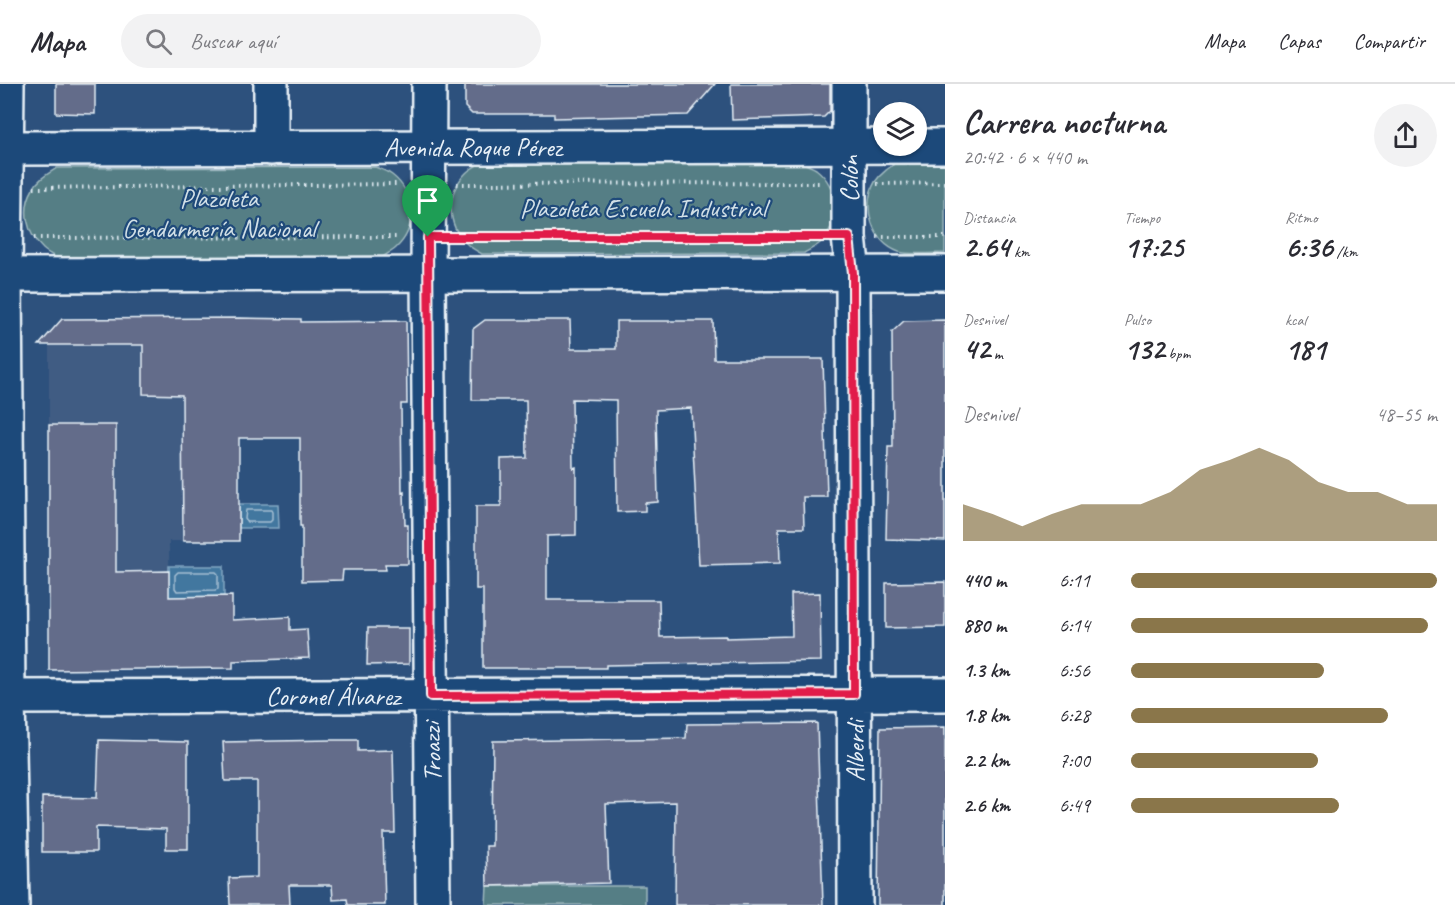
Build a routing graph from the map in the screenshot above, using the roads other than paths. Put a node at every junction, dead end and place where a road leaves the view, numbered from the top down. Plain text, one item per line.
1 (7, 84) edge
2 (271, 84) edge
3 (429, 84) edge
4 (849, 84) edge
5 (849, 146) junction
6 (945, 146) edge
7 (4, 148) edge
8 (272, 148) junction
9 (429, 148) junction
10 (853, 273) junction
11 (945, 273) edge
12 (428, 274) junction
13 (3, 275) edge
14 (4, 589) edge
15 (854, 694) junction
16 (945, 694) edge
17 (431, 696) junction
18 (4, 698) edge
19 (12, 905) edge
20 (433, 905) edge
21 (855, 905) edge

1 - 7 street
2 - 8 street
3 - 9 street, Troazzi
4 - 5 street, Colón
5 - 6 street, Avenida Roque Pérez
5 - 9 street, Avenida Roque Pérez
5 - 10 street, Colón
7 - 8 street, Avenida Roque Pérez
7 - 13 street
8 - 9 street, Avenida Roque Pérez
9 - 12 street, Troazzi
10 - 11 street
10 - 12 street
10 - 15 street, Alberdi
12 - 13 street
12 - 17 street, Troazzi
13 - 14 street
14 - 18 street
15 - 16 street, Coronel Álvarez
15 - 17 street, Coronel Álvarez
15 - 21 street, Alberdi
17 - 18 street, Coronel Álvarez
17 - 20 street, Troazzi
18 - 19 street

